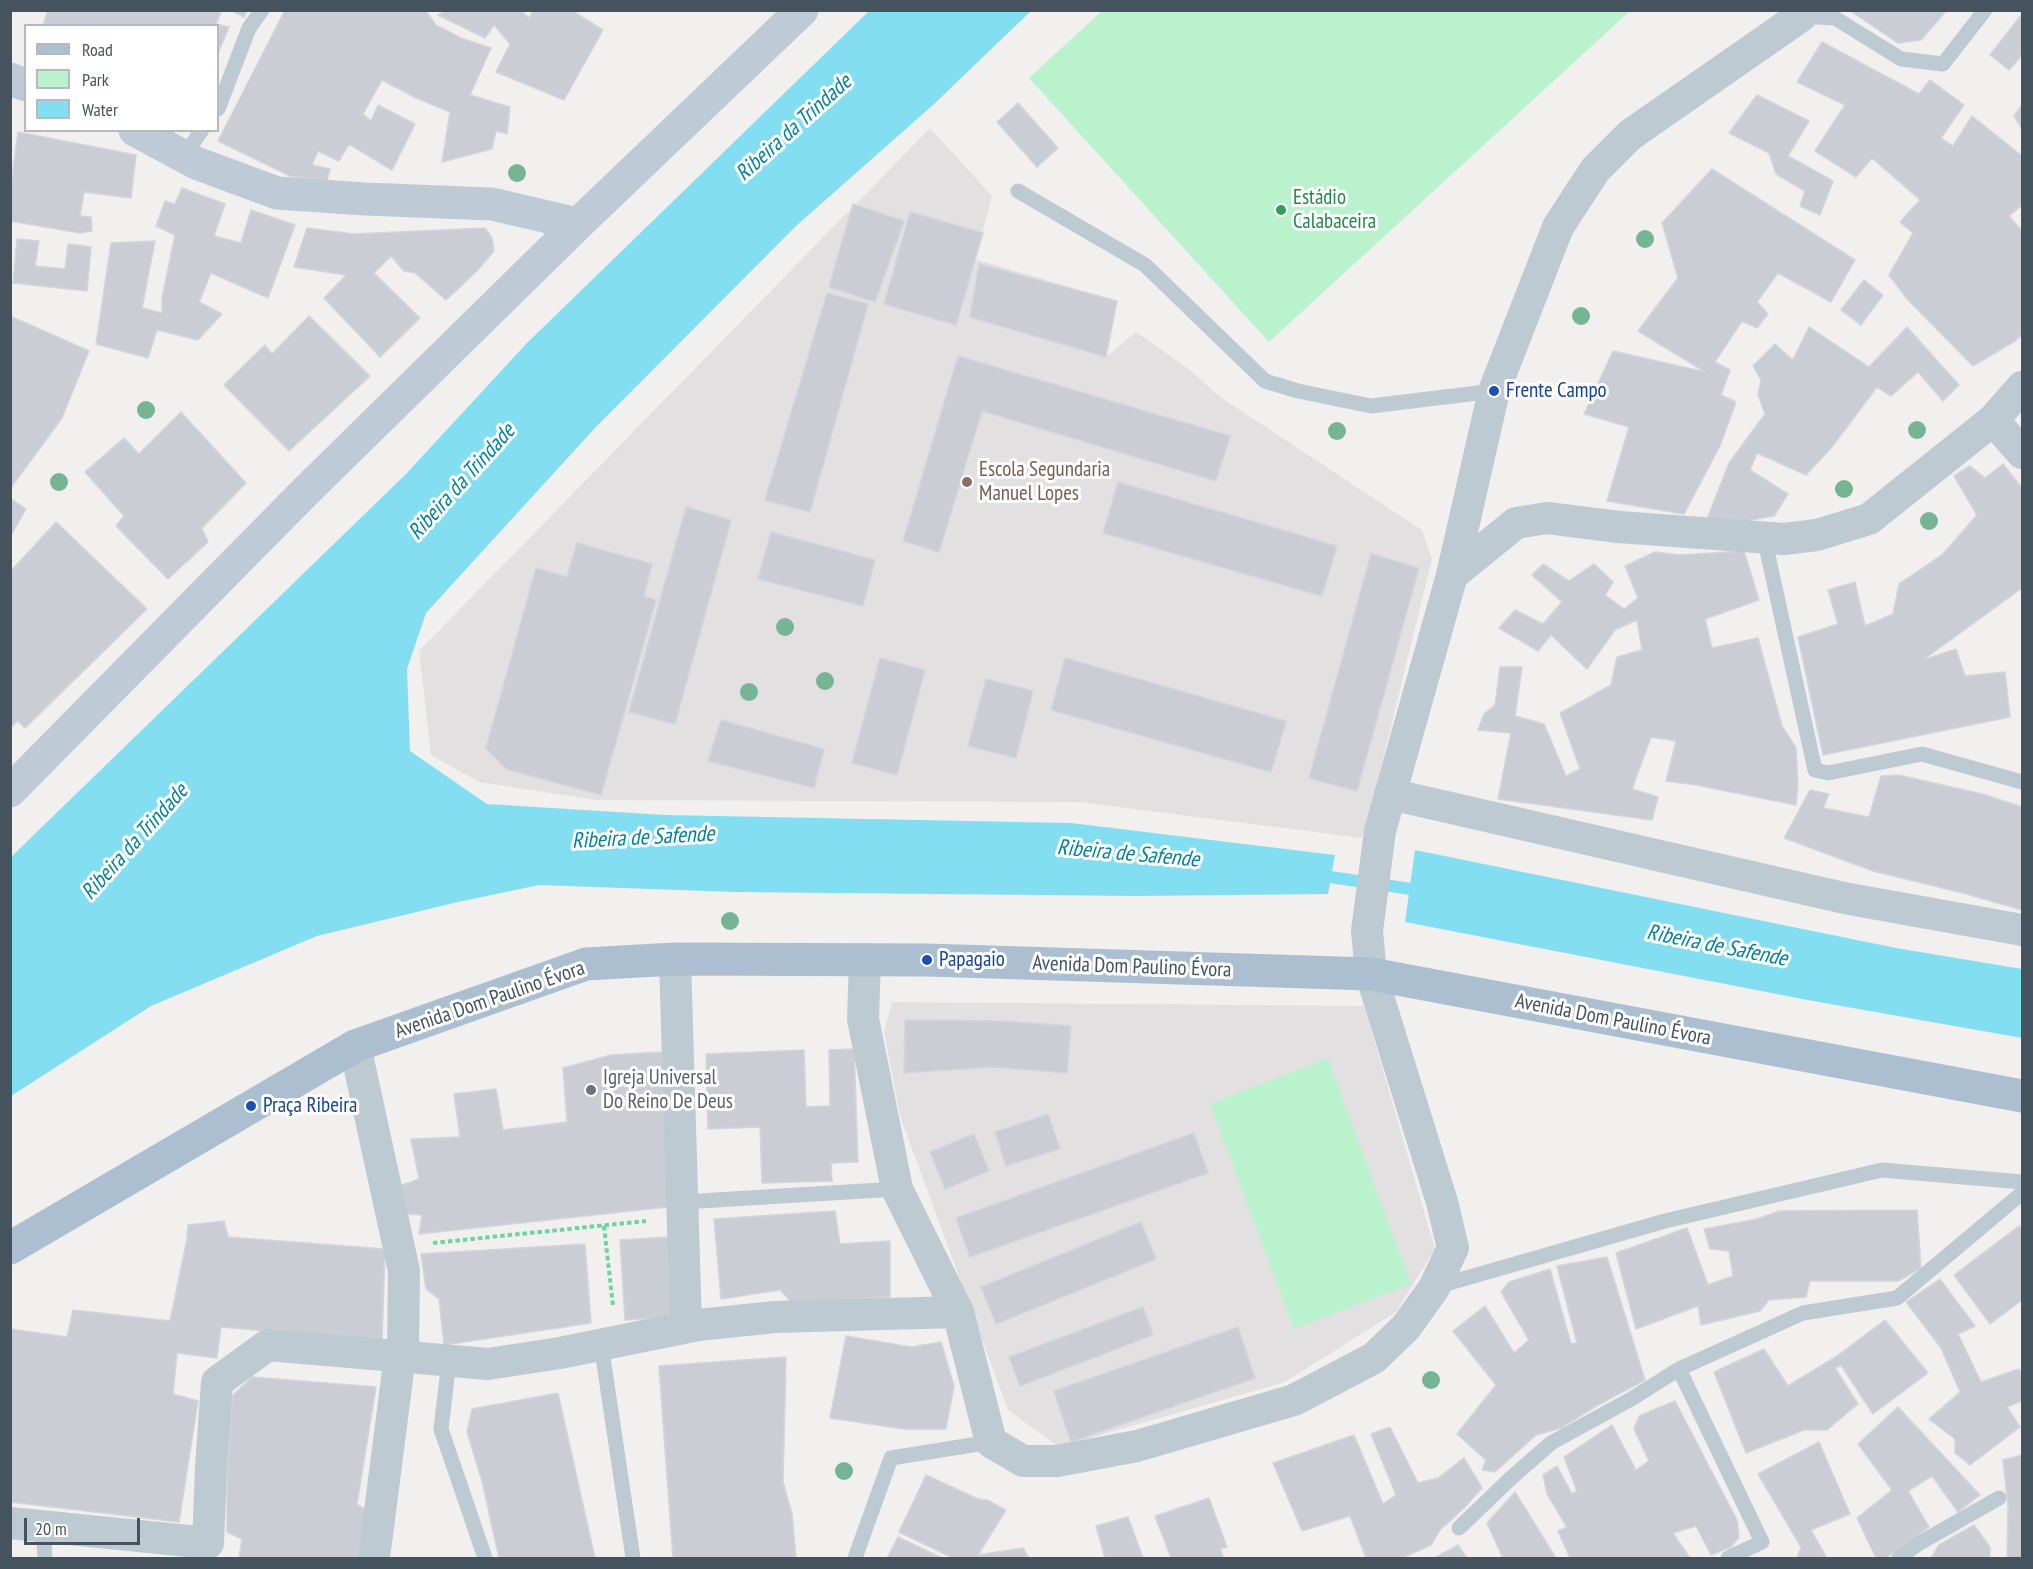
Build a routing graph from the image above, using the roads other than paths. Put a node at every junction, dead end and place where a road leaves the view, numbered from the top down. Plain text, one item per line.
1 (262, 10) edge
2 (802, 10) edge
3 (1985, 10) edge
4 (1801, 12) edge
5 (219, 106) edge
6 (144, 132) edge
7 (193, 143) edge
8 (1018, 191) dead end
9 (578, 224) junction
10 (2022, 387) edge
11 (1494, 391) junction
12 (1993, 420) junction
13 (2022, 453) edge
14 (1764, 537) junction
15 (1452, 575) junction
16 (2022, 782) edge
17 (10, 791) edge
18 (1390, 794) junction
19 (2022, 930) edge
20 (675, 960) junction
21 (865, 960) junction
22 (1371, 974) junction
23 (355, 1046) junction
24 (2022, 1096) edge
25 (2022, 1182) edge
26 (897, 1189) junction
27 (2022, 1193) edge
28 (683, 1210) junction
29 (10, 1248) edge
30 (1434, 1288) junction
31 (958, 1312) junction
32 (686, 1327) junction
33 (609, 1343) junction
34 (403, 1357) junction
35 (449, 1361) junction
36 (1679, 1369) junction
37 (991, 1442) junction
38 (1999, 1498) dead end
39 (10, 1523) edge
40 (43, 1527) junction
41 (1459, 1528) dead end
42 (208, 1551) edge
43 (45, 1558) edge
44 (374, 1558) edge
45 (484, 1558) edge
46 (633, 1558) edge
47 (855, 1558) edge
48 (1728, 1558) edge
49 (1899, 1558) edge

1 - 5 lane
2 - 9 street
3 - 4 lane
4 - 11 street
6 - 7 street
7 - 9 street
8 - 11 lane
9 - 17 street
10 - 12 street
11 - 15 street
12 - 13 street
12 - 14 street
14 - 15 street
14 - 16 lane
15 - 18 street
18 - 19 street
18 - 22 street
20 - 21 main road, Avenida Dom Paulino Évora
20 - 23 main road, Avenida Dom Paulino Évora
20 - 28 street
21 - 22 main road, Avenida Dom Paulino Évora
21 - 26 street
22 - 24 main road, Avenida Dom Paulino Évora
22 - 30 street
23 - 29 main road, Avenida Dom Paulino Évora
23 - 34 street
25 - 30 lane
26 - 28 lane
26 - 31 street
27 - 36 lane
28 - 32 street
30 - 37 street
31 - 32 street
31 - 37 street
32 - 33 street
33 - 35 street
33 - 46 lane
34 - 35 street
34 - 42 street
34 - 44 street
35 - 45 lane
36 - 41 lane
36 - 48 lane
37 - 47 lane
38 - 49 lane
39 - 40 street
40 - 42 street
40 - 43 lane

